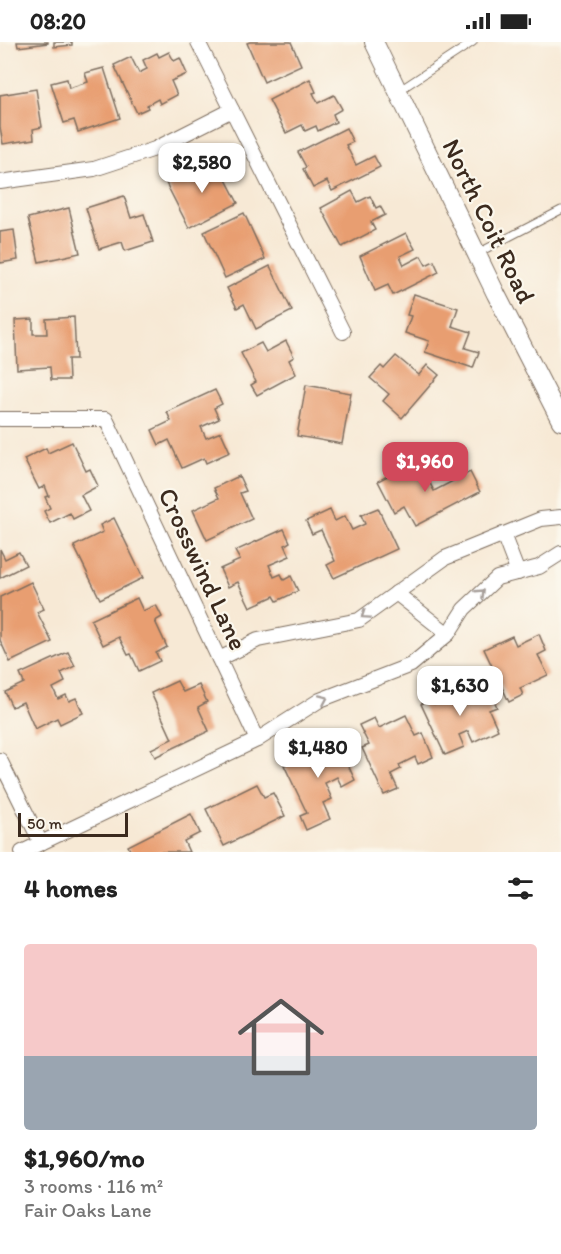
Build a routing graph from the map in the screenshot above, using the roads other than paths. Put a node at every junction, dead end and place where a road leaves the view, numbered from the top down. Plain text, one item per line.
1 (198, 42) edge
2 (374, 42) edge
3 (473, 42) edge
4 (398, 91) junction
5 (232, 110) junction
6 (0, 182) edge
7 (561, 210) edge
8 (476, 254) junction
9 (343, 332) dead end
10 (0, 419) edge
11 (561, 421) edge
12 (561, 517) edge
13 (503, 534) junction
14 (561, 553) edge
15 (518, 573) junction
16 (396, 593) junction
17 (448, 634) junction
18 (219, 659) junction
19 (256, 740) junction
20 (0, 760) edge
21 (41, 843) junction
22 (22, 852) edge

1 - 5 street
2 - 4 street, North Coit Road
3 - 4 lane
4 - 8 street, North Coit Road
5 - 6 street
5 - 9 street
7 - 8 lane
8 - 11 street, North Coit Road
10 - 18 street, Crosswind Lane
12 - 13 street
13 - 15 street
13 - 16 street
14 - 15 street
17 -> 15 street
16 - 17 street
16 -> 18 street
19 -> 17 street
18 - 19 street, Crosswind Lane
19 - 21 street
20 - 21 street
21 - 22 street

